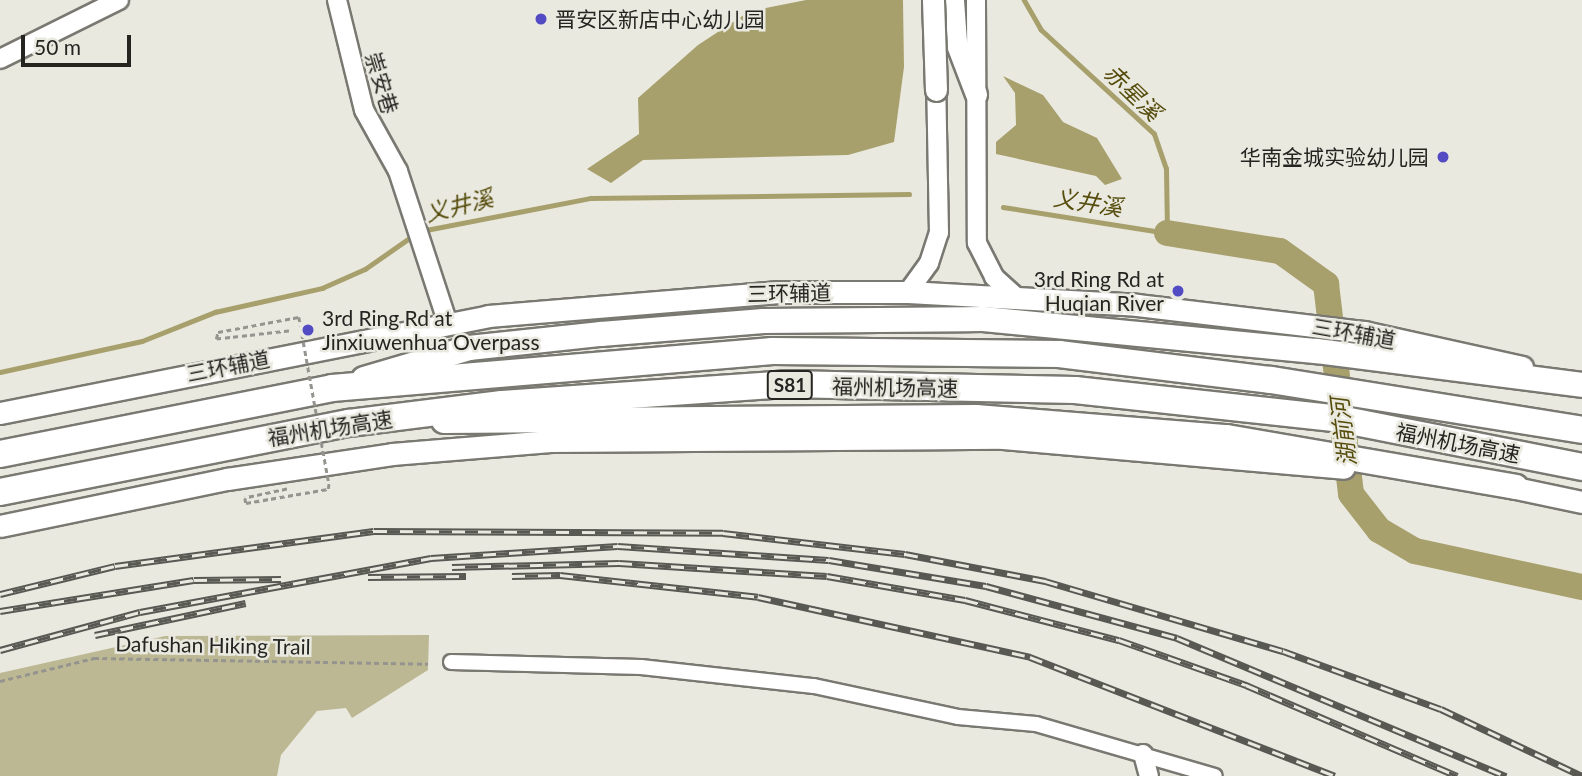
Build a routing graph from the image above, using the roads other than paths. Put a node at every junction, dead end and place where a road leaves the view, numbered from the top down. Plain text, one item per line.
1 (119, 0) edge
2 (337, 0) edge
3 (934, 0) edge
4 (953, 0) edge
5 (976, 0) edge
6 (0, 59) edge
7 (936, 90) joint
8 (976, 94) junction
9 (908, 292) junction
10 (1017, 298) junction
11 (448, 324) junction
12 (1582, 383) edge
13 (332, 388) junction
14 (0, 412) edge
15 (349, 423) junction
16 (1582, 430) edge
17 (0, 454) edge
18 (1326, 458) junction
19 (1582, 467) edge
20 (1516, 487) joint
21 (0, 492) edge
22 (1582, 502) edge
23 (0, 526) edge
24 (451, 662) dead end
25 (1147, 755) junction
26 (1149, 776) edge
27 (1158, 776) edge
28 (1215, 776) edge

1 - 6 street
2 - 11 street, 崇安巷
3 - 7 main road, bridge
4 - 8 main road
5 - 8 street
7 - 9 street
8 - 10 street
9 - 10 main road, 三环辅道
9 - 11 main road, 三环辅道
10 - 12 main road, 三环辅道
11 - 14 main road, 三环辅道
12 - 13 highway
13 - 16 highway, 福州机场高速 / S81
13 - 17 highway, 福州机场高速 / S81
15 - 18 highway
15 - 19 highway, 福州机场高速 / S81
15 - 21 highway, 福州机场高速 / S81
18 - 20 highway
18 - 23 main road
20 - 22 main road
24 - 25 street
25 - 26 street
25 - 27 street
25 - 28 street

